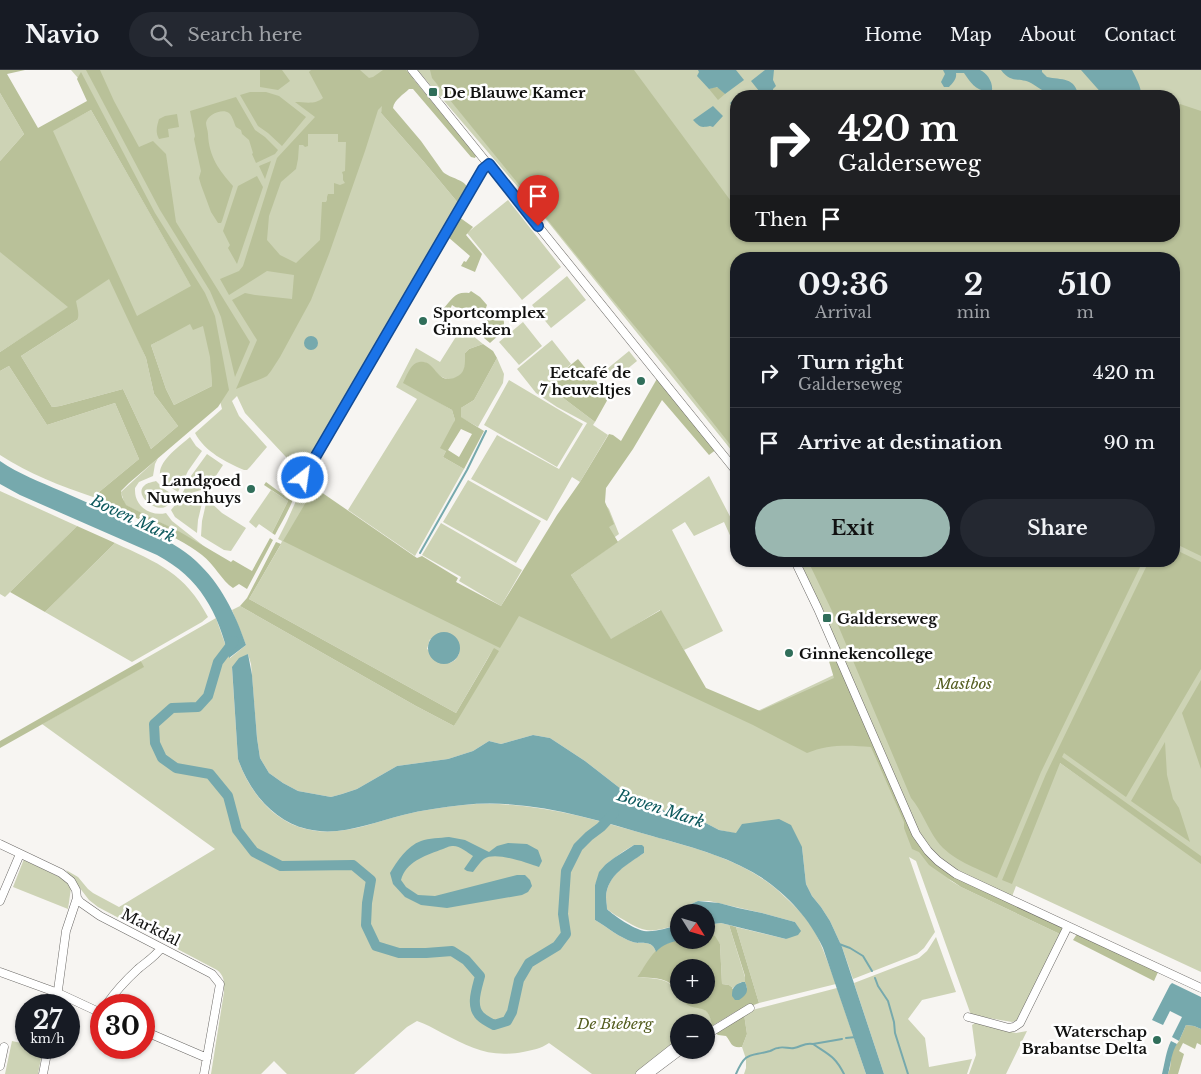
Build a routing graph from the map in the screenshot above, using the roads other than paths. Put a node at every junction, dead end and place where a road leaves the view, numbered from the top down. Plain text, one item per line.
1 (412, 70) edge
2 (489, 164) junction
3 (730, 464) edge
4 (303, 478) dead end
5 (798, 567) edge
6 (0, 844) edge
7 (20, 854) junction
8 (77, 898) junction
9 (0, 901) edge
10 (1068, 926) junction
11 (162, 948) junction
12 (0, 972) edge
13 (1201, 988) edge
14 (58, 993) junction
15 (114, 994) edge
16 (90, 1007) edge
17 (750, 1008) dead end
18 (968, 1018) dead end
19 (715, 1029) edge
20 (155, 1036) edge
21 (4, 1047) dead end
22 (670, 1050) edge
23 (670, 1056) edge
24 (207, 1058) junction
25 (46, 1059) edge
26 (0, 1066) edge
27 (43, 1074) edge
28 (204, 1074) edge
29 (640, 1074) edge
30 (649, 1074) edge

1 - 2 street
2 - 3 street
2 - 4 street
5 - 10 street
6 - 7 street, Markdal
7 - 8 street, Markdal
7 - 9 street
8 - 11 street, Markdal
8 - 14 street
10 - 13 street
10 - 18 street
11 - 15 street
11 - 24 street, Markdal
12 - 14 street
14 - 16 street
17 - 19 street
20 - 24 street
21 - 26 street
22 - 29 street
23 - 30 street
24 - 28 street, Markdal
25 - 27 street

